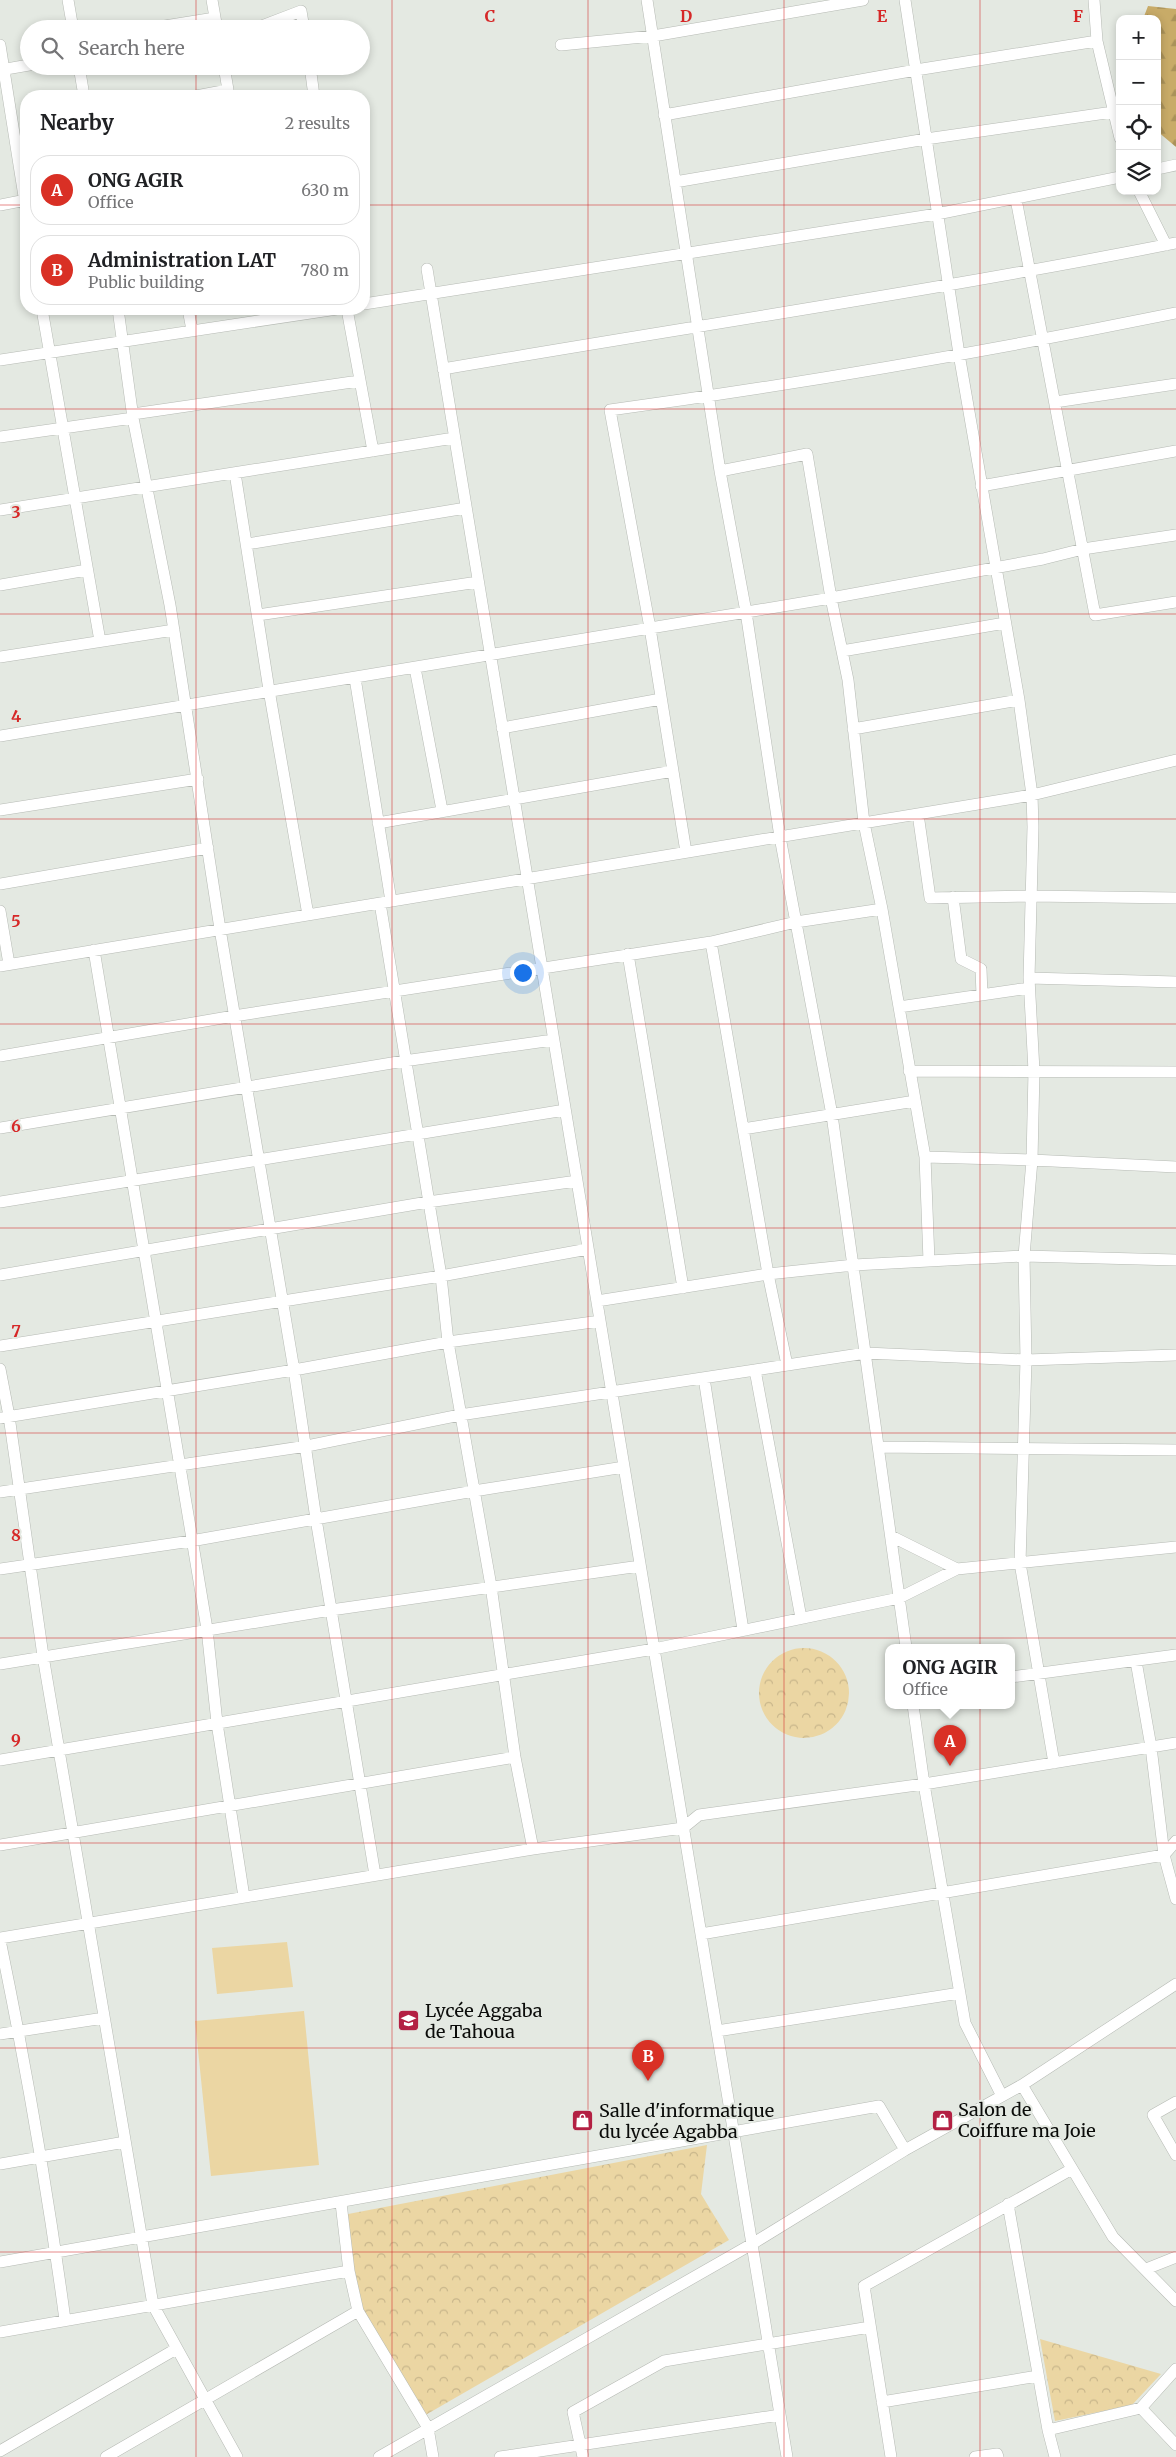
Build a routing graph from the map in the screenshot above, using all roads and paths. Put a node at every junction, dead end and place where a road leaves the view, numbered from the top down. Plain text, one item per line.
1 (68, 0) edge
2 (212, 0) edge
3 (647, 0) edge
4 (863, 0) edge
5 (905, 0) edge
6 (1094, 0) edge
7 (71, 20) edge
8 (215, 20) edge
9 (278, 20) edge
10 (302, 20) edge
11 (653, 36) junction
12 (1097, 41) junction
13 (0, 45) edge
14 (561, 45) dead end
15 (20, 66) edge
16 (2, 69) edge
17 (916, 70) junction
18 (80, 75) edge
19 (226, 75) edge
20 (311, 75) edge
21 (83, 90) edge
22 (228, 90) edge
23 (313, 90) edge
24 (1113, 112) junction
25 (664, 115) junction
26 (1116, 123) edge
27 (926, 139) junction
28 (1176, 165) edge
29 (1161, 168) edge
30 (20, 170) edge
31 (1116, 178) edge
32 (675, 182) junction
33 (1141, 195) edge
34 (1016, 198) junction
35 (20, 203) edge
36 (0, 205) edge
37 (937, 214) junction
38 (1171, 244) edge
39 (687, 255) junction
40 (427, 270) dead end
41 (1030, 272) junction
42 (948, 285) junction
43 (430, 294) junction
44 (370, 303) edge
45 (1176, 313) edge
46 (43, 315) edge
47 (119, 315) edge
48 (189, 315) edge
49 (264, 315) edge
50 (348, 315) edge
51 (698, 325) junction
52 (192, 330) junction
53 (1043, 340) junction
54 (124, 343) junction
55 (49, 353) junction
56 (959, 354) junction
57 (0, 360) edge
58 (443, 369) junction
59 (360, 381) junction
60 (1176, 384) edge
61 (710, 396) junction
62 (1055, 402) junction
63 (133, 416) junction
64 (62, 428) junction
65 (0, 437) edge
66 (454, 438) junction
67 (373, 451) junction
68 (1176, 451) edge
69 (720, 471) junction
70 (1068, 472) junction
71 (235, 473) junction
72 (981, 486) junction
73 (147, 487) junction
74 (74, 498) junction
75 (466, 508) junction
76 (0, 510) edge
77 (1176, 535) edge
78 (247, 544) junction
79 (1082, 549) junction
80 (995, 567) junction
81 (87, 570) junction
82 (478, 582) junction
83 (0, 585) edge
84 (831, 598) junction
85 (1176, 602) edge
86 (746, 612) junction
87 (258, 615) junction
88 (1005, 623) junction
89 (650, 628) junction
90 (174, 630) junction
91 (100, 641) junction
92 (842, 652) junction
93 (490, 655) junction
94 (0, 657) edge
95 (416, 668) junction
96 (355, 678) junction
97 (269, 690) junction
98 (661, 699) junction
99 (1019, 700) junction
100 (185, 704) junction
101 (502, 728) junction
102 (854, 730) junction
103 (0, 736) edge
104 (1176, 760) edge
105 (673, 771) junction
106 (198, 779) junction
107 (1032, 795) junction
108 (514, 799) junction
109 (0, 810) edge
110 (442, 810) junction
111 (918, 814) junction
112 (378, 823) junction
113 (864, 823) junction
114 (780, 837) junction
115 (208, 848) junction
116 (686, 852) junction
117 (527, 879) junction
118 (0, 884) edge
119 (1031, 896) junction
120 (953, 897) junction
121 (1176, 898) edge
122 (385, 902) junction
123 (882, 909) junction
124 (0, 911) edge
125 (308, 915) junction
126 (796, 922) junction
127 (220, 929) junction
128 (711, 942) junction
129 (94, 950) junction
130 (628, 954) junction
131 (4, 965) edge
132 (542, 969) junction
133 (1176, 982) edge
134 (1029, 983) junction
135 (394, 992) junction
136 (982, 995) junction
137 (898, 1008) junction
138 (234, 1016) junction
139 (108, 1038) junction
140 (554, 1040) junction
141 (0, 1056) edge
142 (404, 1061) junction
143 (909, 1071) junction
144 (1034, 1071) junction
145 (1176, 1072) edge
146 (246, 1087) junction
147 (915, 1101) junction
148 (119, 1108) junction
149 (565, 1110) junction
150 (832, 1115) junction
151 (0, 1128) edge
152 (743, 1129) junction
153 (416, 1134) junction
154 (925, 1157) junction
155 (258, 1159) junction
156 (1032, 1160) junction
157 (1176, 1167) edge
158 (133, 1181) junction
159 (577, 1181) junction
160 (0, 1202) edge
161 (428, 1202) junction
162 (269, 1228) junction
163 (588, 1249) junction
164 (144, 1250) junction
165 (1024, 1256) junction
166 (1176, 1260) edge
167 (929, 1261) junction
168 (854, 1265) junction
169 (768, 1274) junction
170 (0, 1275) edge
171 (441, 1276) junction
172 (683, 1288) junction
173 (282, 1300) junction
174 (596, 1301) junction
175 (156, 1321) junction
176 (600, 1321) junction
177 (448, 1342) junction
178 (0, 1346) edge
179 (866, 1353) junction
180 (1176, 1356) edge
181 (1026, 1360) junction
182 (787, 1365) junction
183 (0, 1369) edge
184 (294, 1370) junction
185 (755, 1370) junction
186 (704, 1378) junction
187 (167, 1391) junction
188 (612, 1392) junction
189 (460, 1415) junction
190 (5, 1417) edge
191 (307, 1446) junction
192 (879, 1446) junction
193 (1024, 1448) junction
194 (1176, 1450) edge
195 (179, 1464) junction
196 (624, 1468) junction
197 (20, 1488) junction
198 (474, 1491) junction
199 (0, 1492) edge
200 (316, 1519) junction
201 (890, 1536) junction
202 (191, 1541) junction
203 (1176, 1547) edge
204 (1020, 1563) junction
205 (31, 1564) junction
206 (640, 1566) junction
207 (0, 1569) edge
208 (957, 1569) junction
209 (491, 1586) junction
210 (899, 1598) junction
211 (331, 1610) junction
212 (801, 1618) junction
213 (206, 1629) junction
214 (743, 1630) junction
215 (906, 1644) edge
216 (654, 1649) junction
217 (1176, 1655) edge
218 (42, 1656) junction
219 (1136, 1662) junction
220 (0, 1664) edge
221 (1039, 1672) junction
222 (504, 1674) junction
223 (1015, 1676) edge
224 (347, 1700) junction
225 (914, 1709) edge
226 (217, 1723) junction
227 (1176, 1743) edge
228 (1151, 1747) junction
229 (58, 1750) junction
230 (515, 1757) junction
231 (0, 1760) edge
232 (1054, 1763) junction
233 (360, 1784) junction
234 (924, 1784) junction
235 (230, 1806) junction
236 (683, 1828) junction
237 (72, 1832) junction
238 (1176, 1841) edge
239 (0, 1845) edge
240 (533, 1849) junction
241 (1164, 1855) junction
242 (375, 1875) junction
243 (942, 1891) junction
244 (244, 1897) junction
245 (1176, 1899) edge
246 (87, 1924) junction
247 (701, 1934) junction
248 (0, 1939) edge
249 (1176, 1984) edge
250 (960, 1993) junction
251 (104, 2018) junction
252 (19, 2031) junction
253 (717, 2031) junction
254 (0, 2034) edge
255 (1022, 2085) junction
256 (1002, 2096) junction
257 (1176, 2102) edge
258 (734, 2133) junction
259 (125, 2142) junction
260 (905, 2150) junction
261 (1176, 2155) edge
262 (40, 2158) junction
263 (0, 2164) edge
264 (1072, 2169) junction
265 (341, 2203) junction
266 (1008, 2204) junction
267 (141, 2238) junction
268 (752, 2244) junction
269 (56, 2254) junction
270 (1176, 2257) edge
271 (0, 2262) edge
272 (1146, 2269) junction
273 (349, 2271) junction
274 (1176, 2301) edge
275 (153, 2305) junction
276 (358, 2311) junction
277 (65, 2320) junction
278 (870, 2327) junction
279 (0, 2332) edge
280 (768, 2343) junction
281 (176, 2349) junction
282 (1176, 2369) edge
283 (1038, 2376) junction
284 (206, 2400) junction
285 (882, 2402) junction
286 (1141, 2408) junction
287 (780, 2415) junction
288 (428, 2428) junction
289 (1048, 2430) junction
290 (580, 2444) junction
291 (1176, 2445) edge
292 (0, 2451) edge
293 (106, 2457) edge
294 (237, 2457) edge
295 (379, 2457) edge
296 (433, 2457) edge
297 (500, 2457) edge
298 (583, 2457) edge
299 (787, 2457) edge
300 (891, 2457) edge
301 (975, 2457) edge
302 (998, 2457) edge
303 (1055, 2457) edge

1 - 7 street
2 - 8 street
3 - 11 street
4 - 11 street
5 - 17 street
6 - 12 street
9 - 10 street
11 - 14 street
11 - 25 street
12 - 17 street
12 - 24 street
13 - 16 street
15 - 16 street
16 - 30 street
17 - 25 street
17 - 27 street
18 - 21 street
19 - 22 street
20 - 23 street
24 - 26 street
24 - 27 street
25 - 32 street
27 - 32 street
27 - 37 street
28 - 29 street
31 - 34 street
32 - 39 street
33 - 38 street
34 - 37 street
34 - 41 street
35 - 36 street
37 - 39 street
37 - 42 street
38 - 41 street
39 - 43 street
39 - 51 street
40 - 43 street
41 - 42 street
41 - 53 street
42 - 51 street
42 - 56 street
43 - 44 street
43 - 58 street
45 - 53 street
46 - 55 street
47 - 54 street
48 - 52 street
49 - 52 street
50 - 59 street
51 - 58 street
51 - 61 street
52 - 54 street
53 - 56 street
53 - 62 street
54 - 55 street
54 - 63 street
55 - 57 street
55 - 64 street
56 - 61 street
56 - 72 street
58 - 66 street
59 - 63 street
59 - 67 street
60 - 62 street
61 - 69 street
61 - 89 street
62 - 70 street
63 - 64 street
63 - 73 street
64 - 65 street
64 - 74 street
66 - 67 street
66 - 75 street
67 - 71 street
68 - 70 street
69 - 84 street
69 - 86 street
70 - 72 street
70 - 79 street
71 - 73 street
71 - 78 street
72 - 80 street
73 - 74 street
73 - 90 street
74 - 76 street
74 - 81 street
75 - 78 street
75 - 82 street
77 - 79 street
78 - 87 street
79 - 80 street
79 - 85 street
80 - 84 street
80 - 88 street
81 - 83 street
81 - 91 street
82 - 87 street
82 - 93 street
84 - 86 street
84 - 92 street
86 - 89 street
86 - 114 street
87 - 97 street
88 - 92 street
88 - 99 street
89 - 93 street
89 - 98 street
90 - 91 street
90 - 100 street
91 - 94 street
92 - 102 street
93 - 95 street
93 - 101 street
95 - 96 street
95 - 110 street
96 - 97 street
96 - 112 street
97 - 100 street
97 - 125 street
98 - 101 street
98 - 105 street
99 - 102 street
99 - 107 street
100 - 103 street
100 - 106 street
101 - 108 street
102 - 113 street
104 - 107 street
105 - 108 street
105 - 116 street
106 - 109 street
106 - 115 street
107 - 111 street
107 - 119 street
108 - 110 street
108 - 117 street
110 - 112 street
111 - 113 street
111 - 120 street
112 - 122 street
113 - 114 street
113 - 123 street
114 - 116 street
114 - 126 street
115 - 118 street
115 - 127 street
116 - 117 street
117 - 122 street
117 - 132 street
119 - 120 street
119 - 121 street
119 - 134 street
120 - 136 street
122 - 125 street
122 - 135 street
123 - 126 street
123 - 137 street
124 - 131 street
125 - 127 street
126 - 128 street
126 - 150 street
127 - 129 street
127 - 138 street
128 - 130 street
128 - 152 street
129 - 131 street
129 - 139 street
130 - 132 street
130 - 172 street
132 - 135 street
132 - 140 street
133 - 134 street
134 - 136 street
134 - 144 street
135 - 138 street
135 - 142 street
136 - 137 street
137 - 143 street
138 - 139 street
138 - 146 street
139 - 141 street
139 - 148 street
140 - 142 street
140 - 149 street
142 - 146 street
142 - 153 street
143 - 144 street
143 - 147 street
144 - 145 street
144 - 156 street
146 - 148 street
146 - 155 street
147 - 150 street
147 - 154 street
148 - 151 street
148 - 158 street
149 - 153 street
149 - 159 street
150 - 152 street
150 - 168 street
152 - 169 street
153 - 155 street
153 - 161 street
154 - 156 street
154 - 167 street
155 - 158 street
155 - 162 street
156 - 157 street
156 - 165 street
158 - 160 street
158 - 164 street
159 - 161 street
159 - 163 street
161 - 162 street
161 - 171 street
162 - 164 street
162 - 173 street
163 - 171 street
163 - 174 street
164 - 170 street
164 - 175 street
165 - 166 street
165 - 167 street
165 - 181 street
167 - 168 street
168 - 169 street
168 - 179 street
169 - 172 street
169 - 182 street
171 - 173 street
171 - 177 street
172 - 174 street
173 - 175 street
173 - 184 street
174 - 176 street
175 - 178 street
175 - 187 street
176 - 177 street
176 - 188 street
177 - 184 street
177 - 189 street
179 - 181 street
179 - 182 street
179 - 192 street
180 - 181 street
181 - 193 street
182 - 185 street
183 - 190 street
184 - 187 street
184 - 191 street
185 - 186 street
185 - 212 street
186 - 188 street
186 - 214 street
187 - 190 street
187 - 195 street
188 - 189 street
188 - 196 street
189 - 191 street
189 - 198 street
190 - 197 street
191 - 195 street
191 - 200 street
192 - 193 street
192 - 201 street
193 - 194 street
193 - 204 street
195 - 197 street
195 - 202 street
196 - 198 street
196 - 206 street
197 - 199 street
197 - 205 street
198 - 200 street
198 - 209 street
200 - 202 street
200 - 211 street
201 - 208 street
201 - 210 street
202 - 205 street
202 - 213 street
203 - 204 street
204 - 208 street
204 - 221 street
205 - 207 street
205 - 218 street
206 - 209 street
206 - 216 street
208 - 210 street
209 - 211 street
209 - 222 street
210 - 212 street
210 - 215 street
211 - 213 street
211 - 224 street
212 - 214 street
213 - 218 street
213 - 226 street
214 - 216 street
216 - 222 street
216 - 236 street
217 - 219 street
218 - 220 street
218 - 229 street
219 - 221 street
219 - 228 street
221 - 223 street
221 - 232 street
222 - 224 street
222 - 230 street
224 - 226 street
224 - 233 street
225 - 234 street
226 - 229 street
226 - 235 street
227 - 228 street
228 - 232 street
228 - 241 street
229 - 231 street
229 - 237 street
230 - 233 street
230 - 240 street
232 - 234 street
233 - 235 street
233 - 242 street
234 - 236 street
234 - 243 street
235 - 237 street
235 - 244 street
236 - 240 street
236 - 247 street
237 - 239 street
237 - 246 street
238 - 241 street
240 - 242 street
241 - 243 street
241 - 245 street
242 - 244 street
243 - 247 street
243 - 250 street
244 - 246 street
246 - 248 street
246 - 251 street
247 - 253 street
248 - 252 street
249 - 255 street
250 - 253 street
250 - 256 street
251 - 252 street
251 - 259 street
252 - 254 street
252 - 262 street
253 - 258 street
255 - 256 street
255 - 264 street
256 - 260 street
257 - 261 street
258 - 260 street
258 - 265 street
258 - 268 street
259 - 262 street
259 - 267 street
260 - 268 street
262 - 263 street
262 - 269 street
264 - 266 street
264 - 272 street
265 - 267 street
265 - 273 street
266 - 278 street
266 - 283 street
267 - 269 street
267 - 275 street
268 - 280 street
268 - 288 street
269 - 271 street
269 - 277 street
270 - 272 street
272 - 274 street
273 - 275 street
273 - 276 street
275 - 277 street
275 - 281 street
276 - 284 street
276 - 288 street
277 - 279 street
278 - 280 street
278 - 285 street
280 - 287 street
280 - 290 street
281 - 284 street
281 - 292 street
282 - 286 street
283 - 285 street
283 - 289 street
284 - 293 street
284 - 294 street
285 - 300 street
286 - 289 street
286 - 291 street
287 - 290 street
287 - 299 street
288 - 295 street
288 - 296 street
289 - 303 street
290 - 297 street
290 - 298 street
301 - 302 street

